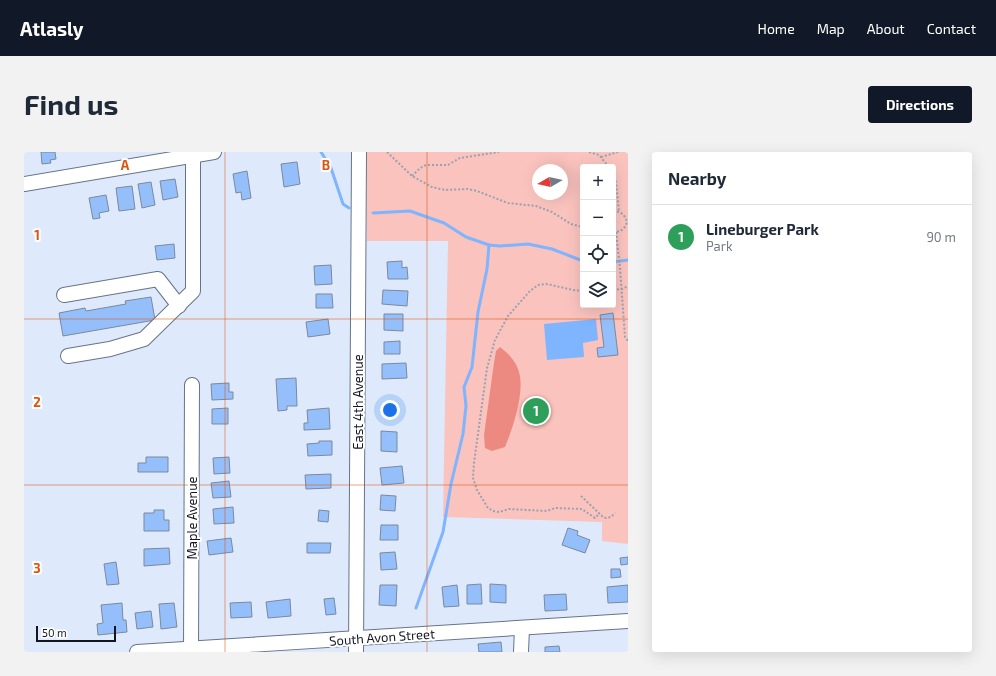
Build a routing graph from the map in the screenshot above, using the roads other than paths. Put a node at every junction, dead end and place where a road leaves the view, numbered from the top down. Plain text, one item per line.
1 (214, 152) edge
2 (359, 152) edge
3 (193, 154) edge
4 (24, 184) edge
5 (64, 295) dead end
6 (179, 306) junction
7 (68, 356) dead end
8 (192, 385) dead end
9 (628, 621) edge
10 (522, 628) junction
11 (356, 645) edge
12 (191, 650) edge
13 (137, 652) edge
14 (521, 652) edge

1 - 3 street
2 - 11 street, East 4th Avenue
3 - 4 street
3 - 6 street
5 - 6 street
6 - 7 street
8 - 12 street, Maple Avenue
9 - 10 street, South Avon Street
10 - 11 street, South Avon Street
10 - 14 street
11 - 12 street, South Avon Street
12 - 13 street, South Avon Street

